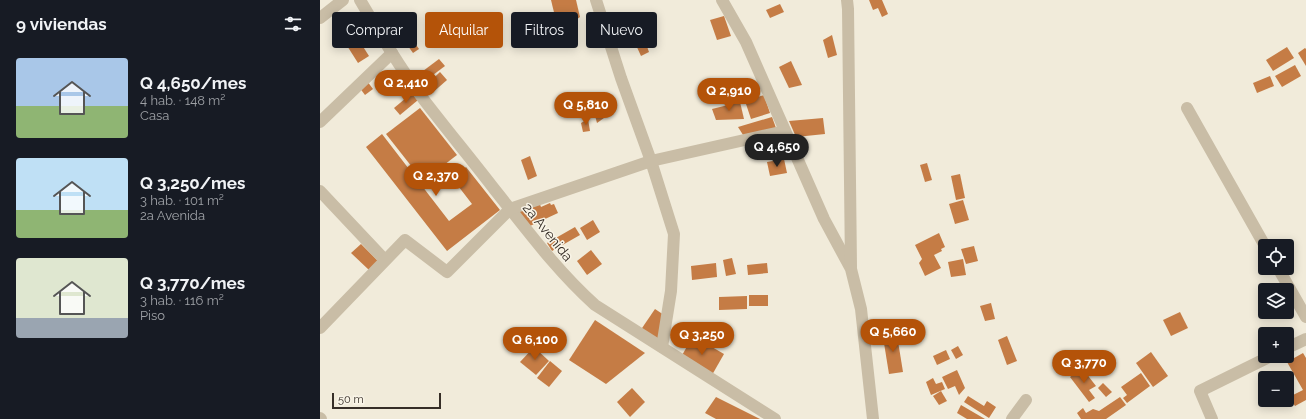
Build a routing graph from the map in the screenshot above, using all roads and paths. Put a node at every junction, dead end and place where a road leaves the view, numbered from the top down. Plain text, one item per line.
1 (343, 0) edge
2 (360, 0) edge
3 (596, 0) edge
4 (722, 0) edge
5 (847, 0) edge
6 (320, 18) edge
7 (392, 53) junction
8 (1187, 108) dead end
9 (320, 122) edge
10 (785, 131) junction
11 (651, 161) junction
12 (320, 191) edge
13 (510, 209) junction
14 (1262, 239) edge
15 (385, 260) junction
16 (852, 269) junction
17 (1282, 275) edge
18 (1306, 317) edge
19 (320, 328) edge
20 (1306, 339) edge
21 (1294, 345) edge
22 (662, 347) junction
23 (1258, 362) edge
24 (1026, 400) dead end
25 (775, 419) edge
26 (873, 419) edge
27 (1012, 419) edge
28 (1212, 419) edge

1 - 6 street
2 - 7 street, 2a Avenida
3 - 11 street
4 - 10 street
5 - 16 street
7 - 9 street
7 - 13 street, 2a Avenida
8 - 14 street
10 - 11 street
10 - 16 street
11 - 13 street
11 - 22 street
12 - 15 street
13 - 15 street
13 - 22 street, 2a Avenida
15 - 19 street
16 - 26 street
17 - 18 street
20 - 21 street
22 - 25 street, 2a Avenida
23 - 28 street
24 - 27 street

